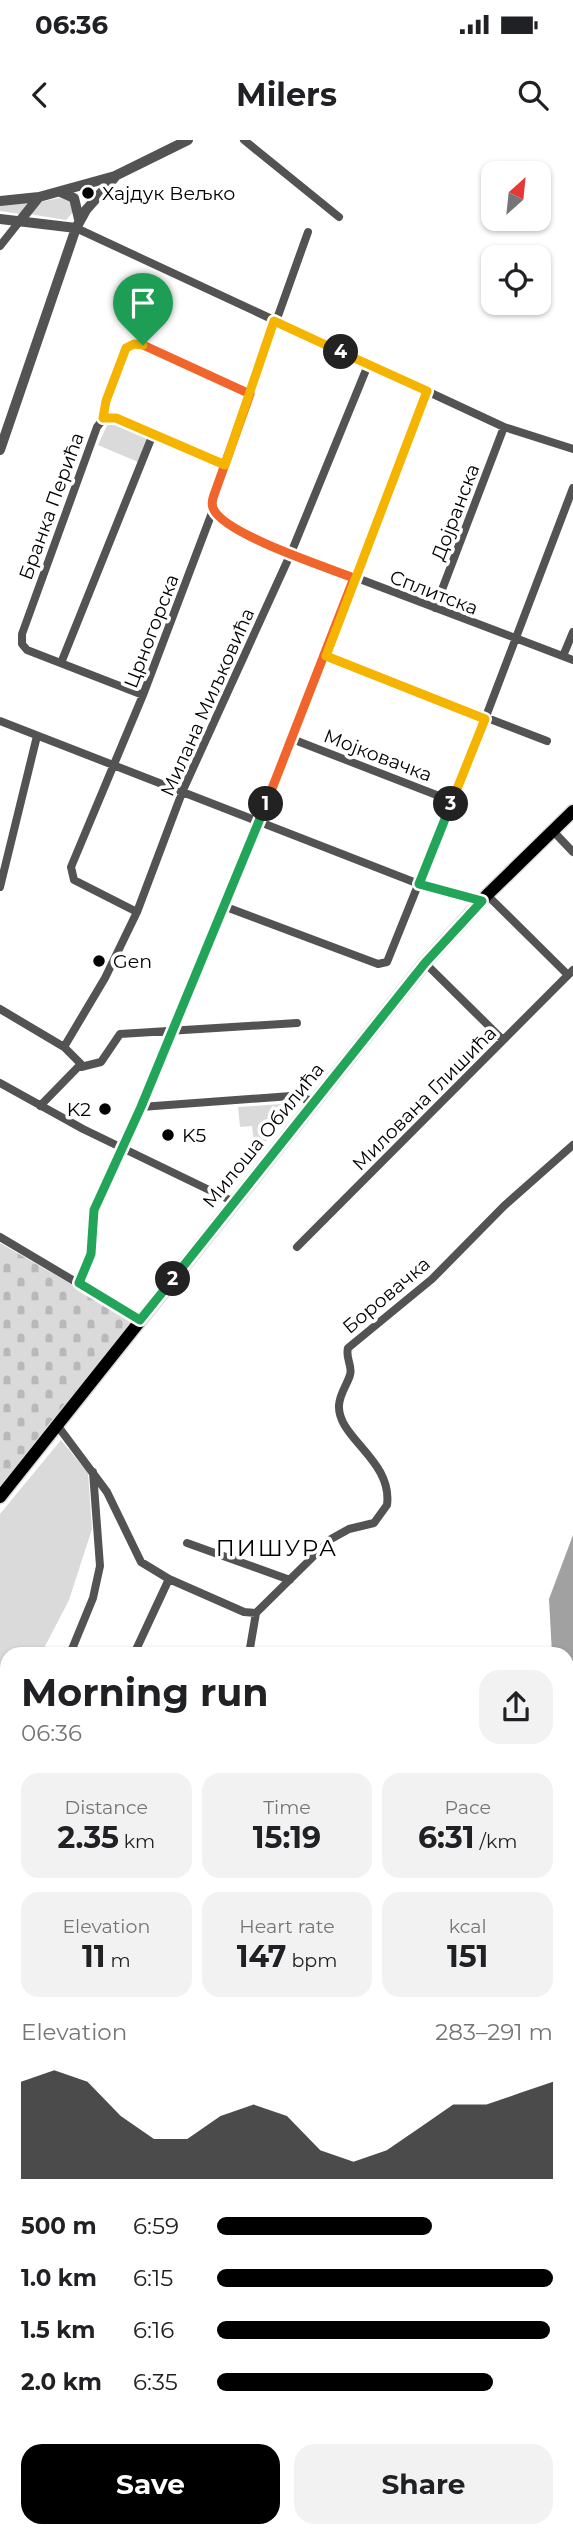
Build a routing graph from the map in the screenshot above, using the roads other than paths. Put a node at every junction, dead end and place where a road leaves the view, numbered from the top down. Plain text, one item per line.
1 (188, 140) edge
2 (244, 140) edge
3 (115, 176) junction
4 (55, 192) junction
5 (39, 197) junction
6 (0, 201) edge
7 (340, 217) dead end
8 (0, 219) edge
9 (19, 222) junction
10 (78, 223) junction
11 (308, 232) dead end
12 (0, 246) edge
13 (274, 321) junction
14 (368, 365) junction
15 (427, 391) junction
16 (250, 394) junction
17 (103, 418) junction
18 (504, 427) junction
19 (153, 434) junction
20 (573, 449) edge
21 (0, 450) edge
22 (225, 465) junction
23 (573, 488) edge
24 (213, 510) junction
25 (291, 553) junction
26 (354, 578) junction
27 (435, 608) junction
28 (573, 632) edge
29 (515, 640) junction
30 (326, 656) junction
31 (563, 656) junction
32 (573, 660) edge
33 (61, 663) junction
34 (143, 695) junction
35 (485, 719) junction
36 (0, 721) edge
37 (37, 736) junction
38 (292, 739) junction
39 (547, 741) dead end
40 (113, 765) junction
41 (183, 790) junction
42 (452, 801) junction
43 (573, 811) edge
44 (259, 821) junction
45 (553, 831) junction
46 (573, 852) edge
47 (419, 884) junction
48 (0, 887) edge
49 (484, 898) junction
50 (226, 906) junction
51 (137, 912) junction
52 (425, 963) junction
53 (570, 973) edge
54 (0, 1009) edge
55 (297, 1023) dead end
56 (172, 1033) junction
57 (503, 1040) junction
58 (64, 1046) junction
59 (81, 1067) junction
60 (0, 1083) edge
61 (314, 1101) junction
62 (40, 1106) junction
63 (141, 1107) junction
64 (573, 1145) edge
65 (122, 1148) junction
66 (234, 1202) junction
67 (0, 1237) edge
68 (297, 1247) dead end
69 (79, 1283) junction
70 (140, 1320) junction
71 (57, 1425) junction
72 (93, 1472) junction
73 (0, 1497) edge
74 (187, 1543) dead end
75 (169, 1579) junction
76 (290, 1580) junction
77 (256, 1613) junction
78 (74, 1647) edge
79 (137, 1647) edge
80 (250, 1647) edge

1 - 3 street
2 - 7 street
3 - 4 street
3 - 10 street
4 - 5 street
4 - 10 street
5 - 6 street
5 - 9 street
8 - 9 street
9 - 10 street
9 - 12 street
10 - 13 street
10 - 21 street
11 - 13 street, Црногорска
13 - 14 street
13 - 16 street, Црногорска
14 - 15 street
14 - 25 street, Милана Миљковића
15 - 18 street
15 - 26 street
16 - 17 street, Бранка Перића
16 - 22 street, Црногорска
17 - 19 street, Бранка Перића
17 - 33 street, Бранка Перића
18 - 20 street
18 - 27 street, Дојранска
19 - 22 street, Бранка Перића
19 - 33 street
22 - 24 street, Црногорска
23 - 29 street
24 - 25 street, Сплитска
24 - 34 street, Црногорска
25 - 26 street, Сплитска
25 - 41 street, Милана Миљковића
26 - 27 street, Сплитска
26 - 30 street
27 - 29 street, Сплитска
28 - 31 street
29 - 31 street, Сплитска
29 - 35 street
30 - 35 street
30 - 38 street
31 - 32 street, Сплитска
33 - 34 street, Бранка Перића
34 - 40 street, Црногорска
35 - 39 street
35 - 42 street
36 - 37 street
37 - 40 street
37 - 48 street
38 - 42 street, Мојковачка
38 - 44 street
40 - 41 street
40 - 51 street, Црногорска
41 - 44 street
41 - 51 street, Милана Миљковића
42 - 47 street
43 - 45 main road, Милоша Обилића
44 - 47 street
44 - 50 street
45 - 46 street
45 - 49 main road, Милоша Обилића
47 - 49 street
47 - 50 street
49 - 52 main road, Милоша Обилића
49 - 53 street
50 - 56 street
51 - 58 street, Милана Миљковића
52 - 57 street
52 - 61 main road, Милоша Обилића
53 - 57 street, Милована Глишића
54 - 58 street
55 - 56 street
56 - 59 street
56 - 63 street
57 - 68 street, Милована Глишића
58 - 59 street
59 - 62 street
60 - 62 street
61 - 63 street
61 - 66 main road, Милоша Обилића
62 - 65 street
63 - 65 street
64 - 76 street, Боровачка
65 - 66 street
65 - 69 street
66 - 70 main road, Милоша Обилића
67 - 69 street
69 - 70 street
70 - 71 main road, Милоша Обилића
71 - 72 street
71 - 73 main road, Милоша Обилића
72 - 75 street
72 - 78 street
74 - 76 street
75 - 77 street
75 - 79 street
76 - 77 street, Боровачка
77 - 80 street

